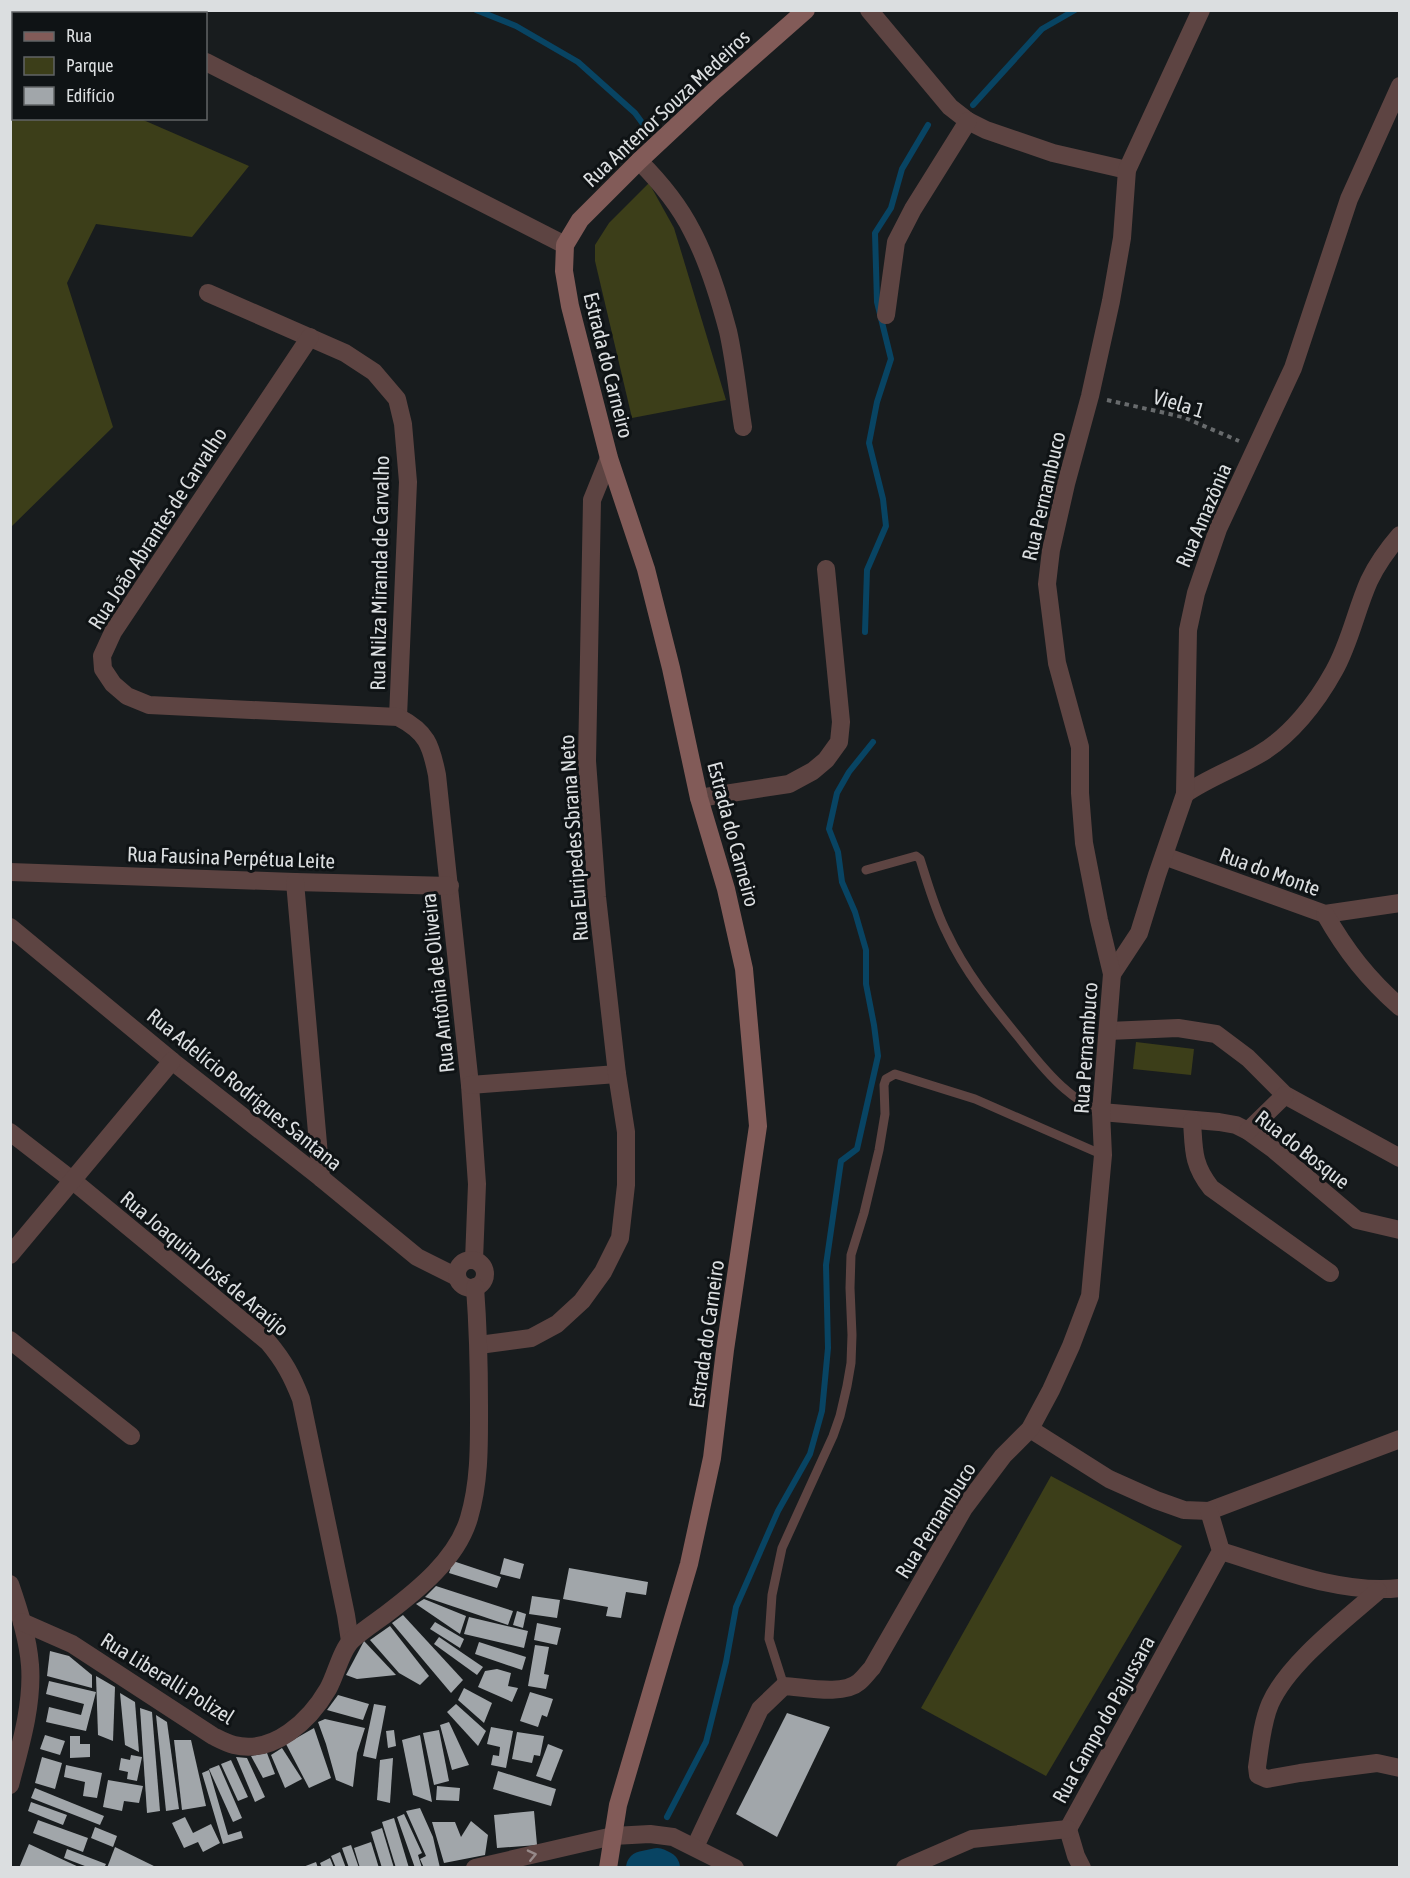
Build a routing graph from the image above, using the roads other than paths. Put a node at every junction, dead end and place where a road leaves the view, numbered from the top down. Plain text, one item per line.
1 (806, 10) edge
2 (869, 10) edge
3 (1201, 10) edge
4 (207, 63) edge
5 (1400, 86) edge
6 (968, 121) junction
7 (639, 161) junction
8 (1127, 171) junction
9 (565, 245) junction
10 (208, 293) dead end
11 (886, 315) dead end
12 (310, 337) junction
13 (743, 427) dead end
14 (609, 458) junction
15 (1400, 535) edge
16 (826, 569) dead end
17 (398, 717) junction
18 (1185, 794) junction
19 (699, 798) junction
20 (1164, 856) junction
21 (866, 870) dead end
22 (10, 872) edge
23 (295, 882) junction
24 (450, 886) junction
25 (1400, 903) edge
26 (1325, 914) junction
27 (10, 927) edge
28 (1113, 974) junction
29 (1400, 1007) edge
30 (1108, 1031) junction
31 (172, 1061) junction
32 (617, 1074) junction
33 (470, 1085) junction
34 (1286, 1095) junction
35 (1101, 1112) junction
36 (1192, 1121) junction
37 (1248, 1131) junction
38 (10, 1132) edge
39 (1102, 1155) junction
40 (1400, 1158) edge
41 (321, 1178) junction
42 (72, 1180) junction
43 (1400, 1230) edge
44 (10, 1255) edge
45 (474, 1260) junction
46 (1330, 1274) dead end
47 (457, 1277) junction
48 (475, 1287) junction
49 (10, 1340) edge
50 (479, 1345) junction
51 (1030, 1428) junction
52 (131, 1436) dead end
53 (1400, 1439) edge
54 (1209, 1511) junction
55 (1221, 1551) junction
56 (10, 1584) edge
57 (1400, 1588) edge
58 (1378, 1591) junction
59 (22, 1622) junction
60 (350, 1641) junction
61 (784, 1686) junction
62 (1400, 1768) edge
63 (10, 1785) edge
64 (1068, 1829) junction
65 (613, 1836) junction
66 (695, 1847) junction
67 (475, 1868) edge
68 (608, 1868) edge
69 (735, 1868) edge
70 (905, 1868) edge
71 (1082, 1868) edge

1 - 7 street, Rua Antenor Souza Medeiros
2 - 6 street
3 - 8 street, Rua Pernambuco
4 - 9 street
5 - 18 street, Rua Amazônia
6 - 8 street
6 - 11 street
7 - 9 street, Rua Antenor Souza Medeiros
7 - 13 street
8 - 28 street, Rua Pernambuco
9 - 14 street, Estrada do Carneiro
10 - 12 street, Rua Nilza Miranda de Carvalho
12 - 17 street, Rua Nilza Miranda de Carvalho
12 - 17 street, Rua João Abrantes de Carvalho
14 - 19 street, Estrada do Carneiro
14 - 32 street, Rua Euripedes Sbrana Neto
15 - 18 street
16 - 19 street
17 - 24 street, Rua Antônia de Oliveira
18 - 20 street, Rua Amazônia
19 - 65 street, Estrada do Carneiro
20 - 26 street, Rua do Monte
20 - 28 street, Rua Amazônia
21 - 35 lane
22 - 23 street, Rua Fausina Perpétua Leite
23 - 24 street, Rua Fausina Perpétua Leite
23 - 41 street
24 - 33 street, Rua Antônia de Oliveira
25 - 26 street, Rua do Monte
26 - 29 street
27 - 31 street, Rua Adelício Rodrigues Santana
28 - 30 street, Rua Pernambuco
30 - 34 street
30 - 35 street, Rua Pernambuco
31 - 41 street, Rua Adelício Rodrigues Santana
31 - 42 street
32 - 33 street
32 - 50 street, Rua Euripedes Sbrana Neto
33 - 45 street, Rua Antônia de Oliveira
34 - 37 street
34 - 40 street
35 - 36 street, Rua do Bosque
35 - 39 street, Rua Pernambuco
36 - 37 street, Rua do Bosque
36 - 46 street
37 - 43 street, Rua do Bosque
38 - 42 street, Rua Joaquim José de Araújo
39 - 51 street, Rua Pernambuco
39 - 61 lane
41 - 47 street, Rua Adelício Rodrigues Santana
42 - 44 street
42 - 60 street, Rua Joaquim José de Araújo
45 - 47 street
45 - 48 street
47 - 48 street
48 - 50 street
49 - 52 street
50 - 60 street
51 - 54 street
51 - 61 street, Rua Pernambuco
53 - 54 street
54 - 55 street
55 - 58 street
55 - 64 street, Rua Campo do Pajussara
56 - 59 street
57 - 58 street
58 - 62 street
59 - 60 street, Rua Liberalli Polizel
59 - 63 street
61 - 66 street
64 - 70 street, Rua Campo do Pajussara
64 - 71 street
65 - 66 street
67 -> 65 street
65 - 68 street, Estrada do Carneiro
66 - 69 street

